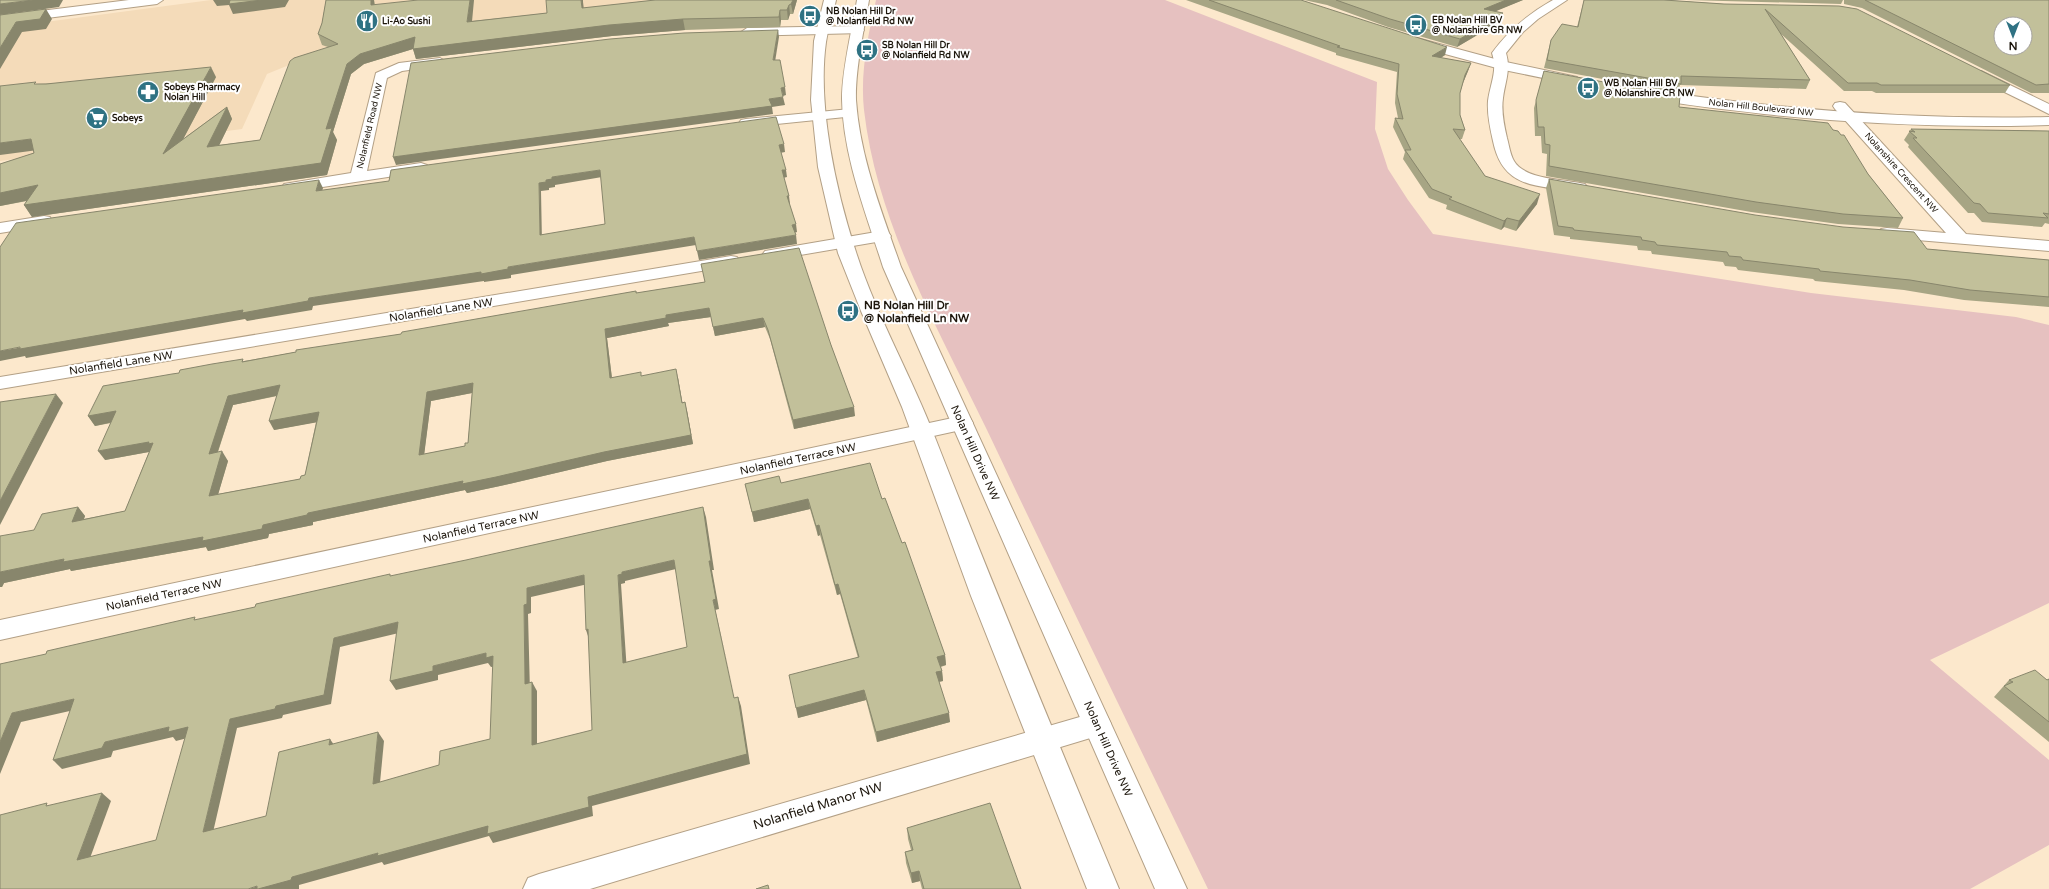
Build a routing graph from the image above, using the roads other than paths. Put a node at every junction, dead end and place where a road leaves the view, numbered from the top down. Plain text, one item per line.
1 (101, 0) edge
2 (157, 0) edge
3 (830, 0) edge
4 (863, 0) edge
5 (1561, 0) edge
6 (0, 13) edge
7 (0, 20) edge
8 (823, 30) junction
9 (858, 30) junction
10 (731, 32) edge
11 (1409, 33) edge
12 (1501, 59) junction
13 (451, 61) edge
14 (1971, 70) edge
15 (1586, 77) edge
16 (1642, 87) edge
17 (1845, 111) junction
18 (2048, 112) edge
19 (850, 113) junction
20 (820, 115) junction
21 (733, 125) edge
22 (437, 166) edge
23 (358, 177) junction
24 (272, 189) edge
25 (1594, 190) edge
26 (60, 219) edge
27 (0, 228) edge
28 (1869, 232) edge
29 (882, 236) junction
30 (1961, 239) junction
31 (844, 242) junction
32 (2049, 246) edge
33 (0, 383) edge
34 (962, 423) junction
35 (922, 432) junction
36 (0, 630) edge
37 (1096, 724) junction
38 (1042, 740) junction
39 (539, 889) edge
40 (1103, 889) edge
41 (1171, 889) edge

1 - 6 street
2 - 7 street
3 - 8 street
4 - 9 street, Nolan Hill Drive NW
5 - 12 street
8 - 9 street
8 - 10 street
8 - 20 street
9 - 19 street, Nolan Hill Drive NW
11 - 12 street
12 - 15 street
12 - 25 street
13 - 23 street, Nolanfield Road NW
14 - 18 street
16 - 17 street, Nolan Hill Boulevard NW
17 - 18 street, Nolan Hill Boulevard NW
17 - 30 street, Nolanshire Crescent NW
19 - 20 street
19 - 29 street, Nolan Hill Drive NW
20 - 21 street
20 - 31 street
22 - 23 street
23 - 24 street
26 - 27 street
28 - 30 street
29 - 31 street, Nolanfield Lane NW
29 - 34 street, Nolan Hill Drive NW
30 - 32 street
31 - 33 street, Nolanfield Lane NW
31 - 35 street
34 - 35 street, Nolanfield Terrace NW
34 - 37 street, Nolan Hill Drive NW
35 - 36 street, Nolanfield Terrace NW
35 - 38 street
37 - 38 street, Nolanfield Manor NW
37 - 41 street, Nolan Hill Drive NW
38 - 39 street, Nolanfield Manor NW
38 - 40 street

